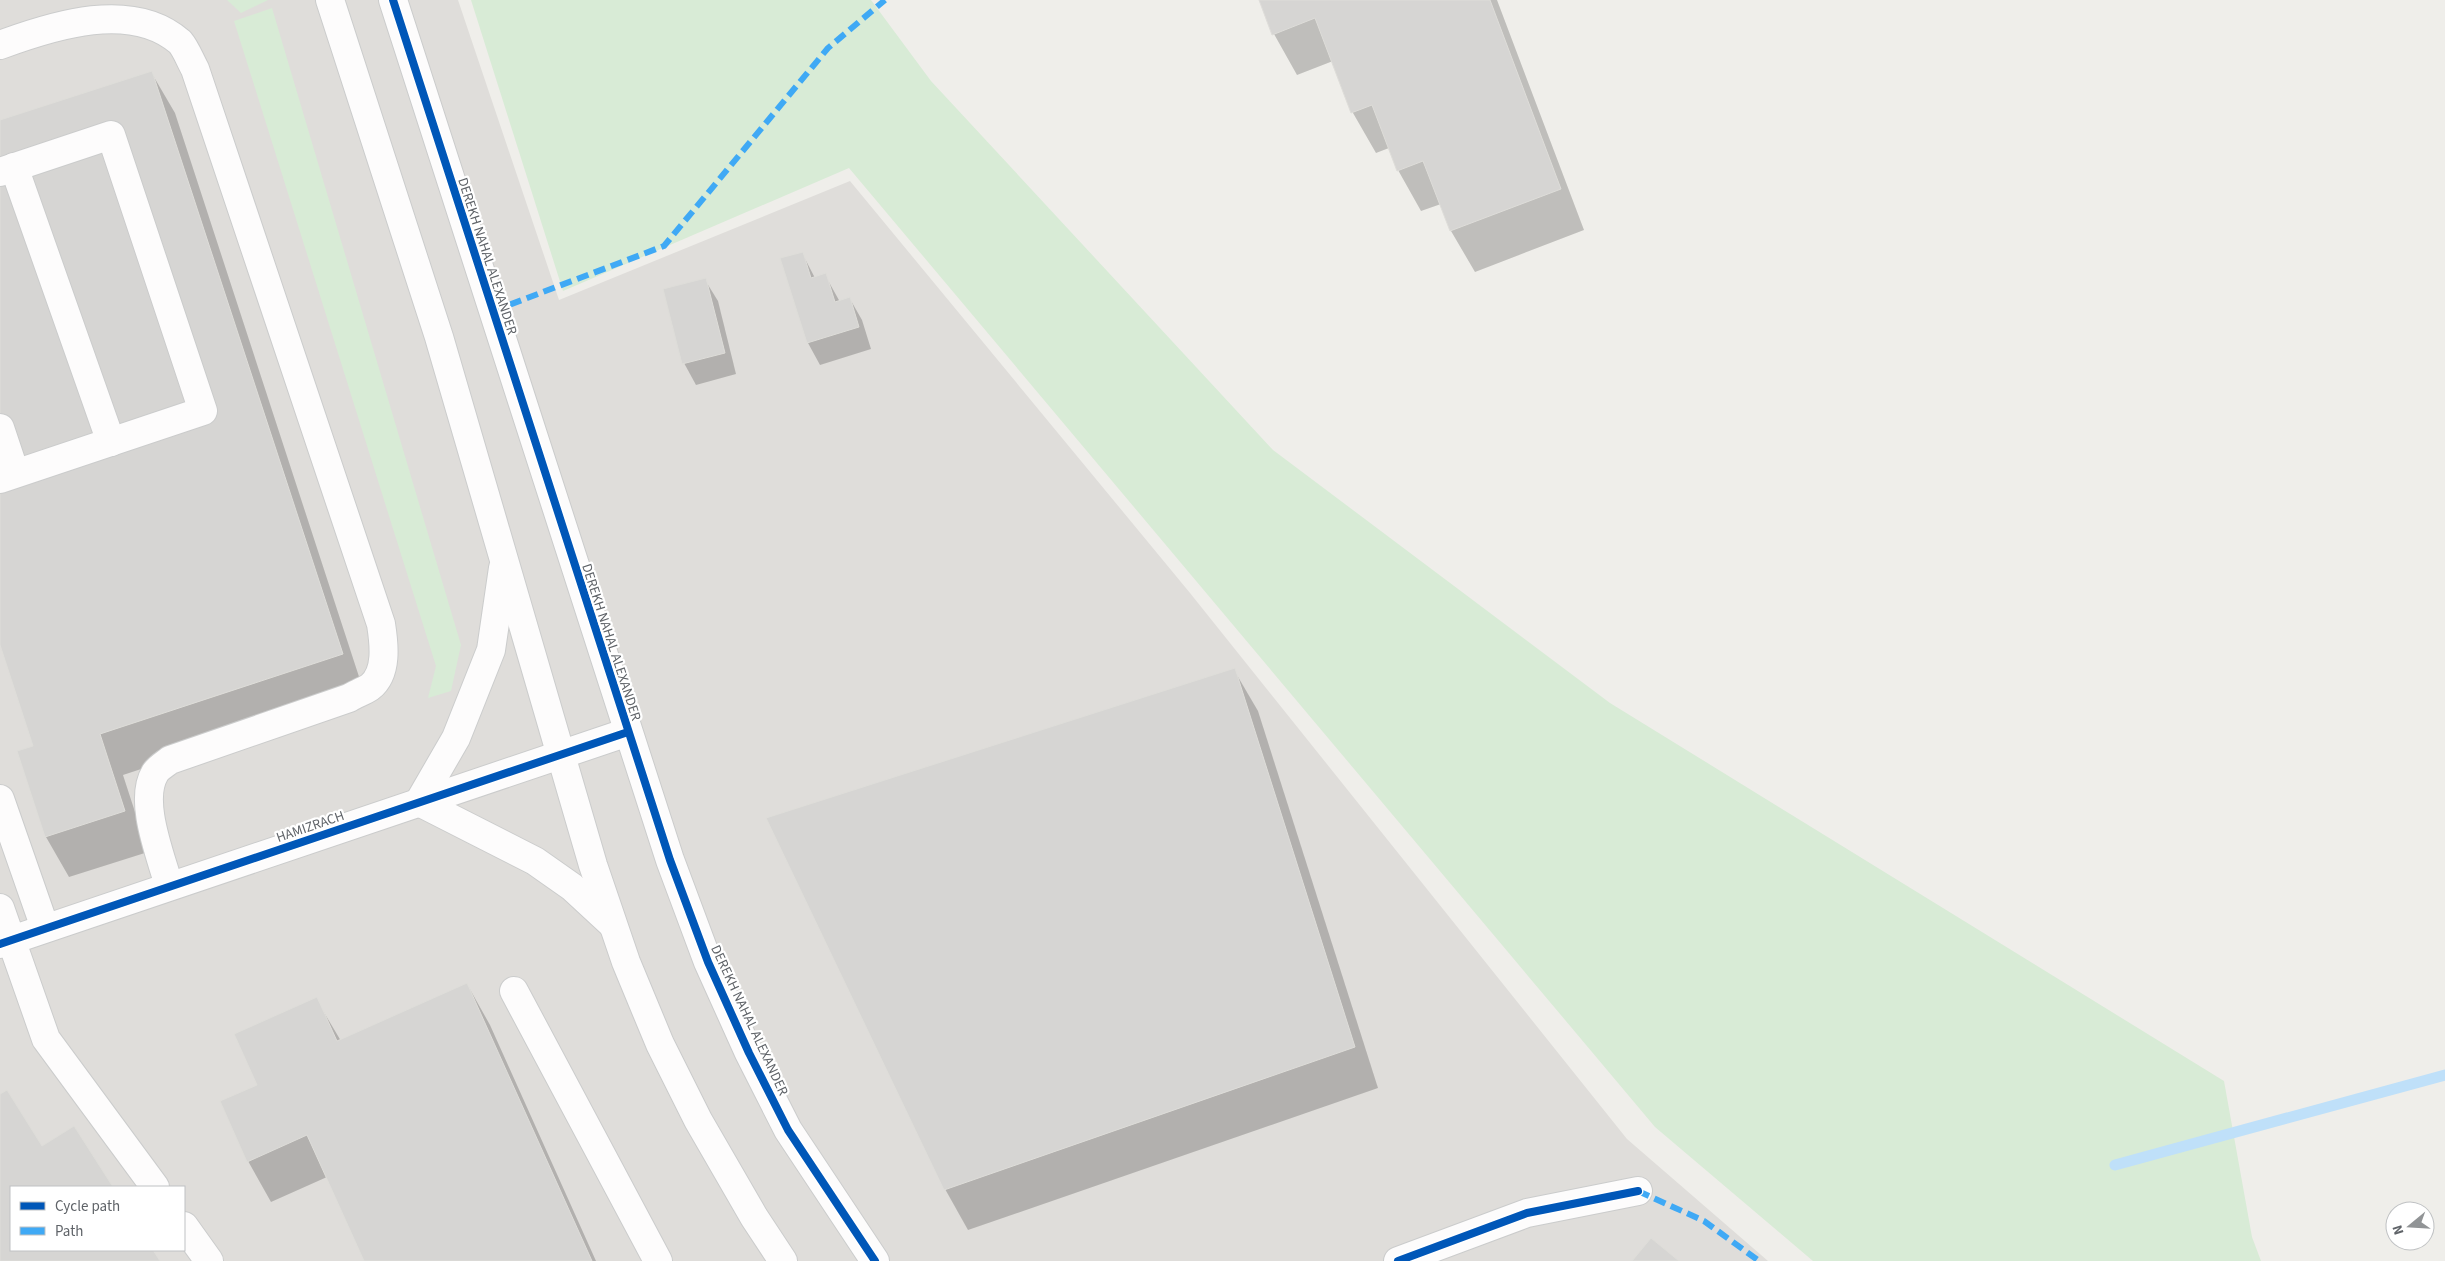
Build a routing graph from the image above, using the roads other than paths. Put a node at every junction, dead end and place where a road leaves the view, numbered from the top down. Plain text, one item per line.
1 (330, 0) edge
2 (393, 0) edge
3 (0, 45) edge
4 (7, 170) edge
5 (0, 428) edge
6 (111, 442) junction
7 (8, 476) edge
8 (504, 559) junction
9 (628, 732) junction
10 (561, 754) junction
11 (0, 799) edge
12 (419, 802) junction
13 (169, 886) junction
14 (0, 908) edge
15 (613, 925) junction
16 (45, 928) junction
17 (6, 942) edge
18 (514, 990) dead end
19 (154, 1186) edge
20 (1638, 1191) dead end
21 (185, 1227) edge
22 (209, 1261) edge
23 (658, 1261) edge
24 (783, 1261) edge
25 (875, 1261) edge
26 (1398, 1261) edge

1 - 8 street
2 - 9 street, DEREKH NAHAL ALEXANDER
3 - 13 street
4 - 6 street
4 - 6 street
5 - 7 street
6 - 7 street
8 - 10 street
8 - 12 street
9 - 10 street, HAMIZRACH
9 - 25 street, DEREKH NAHAL ALEXANDER
10 - 12 street, HAMIZRACH
10 - 15 street
11 - 16 street
12 - 13 street, HAMIZRACH
12 - 15 street
13 - 16 street, HAMIZRACH
14 - 17 street
15 - 24 street
16 - 17 street, HAMIZRACH
17 - 19 street
18 - 23 street
20 - 26 street
21 - 22 street

